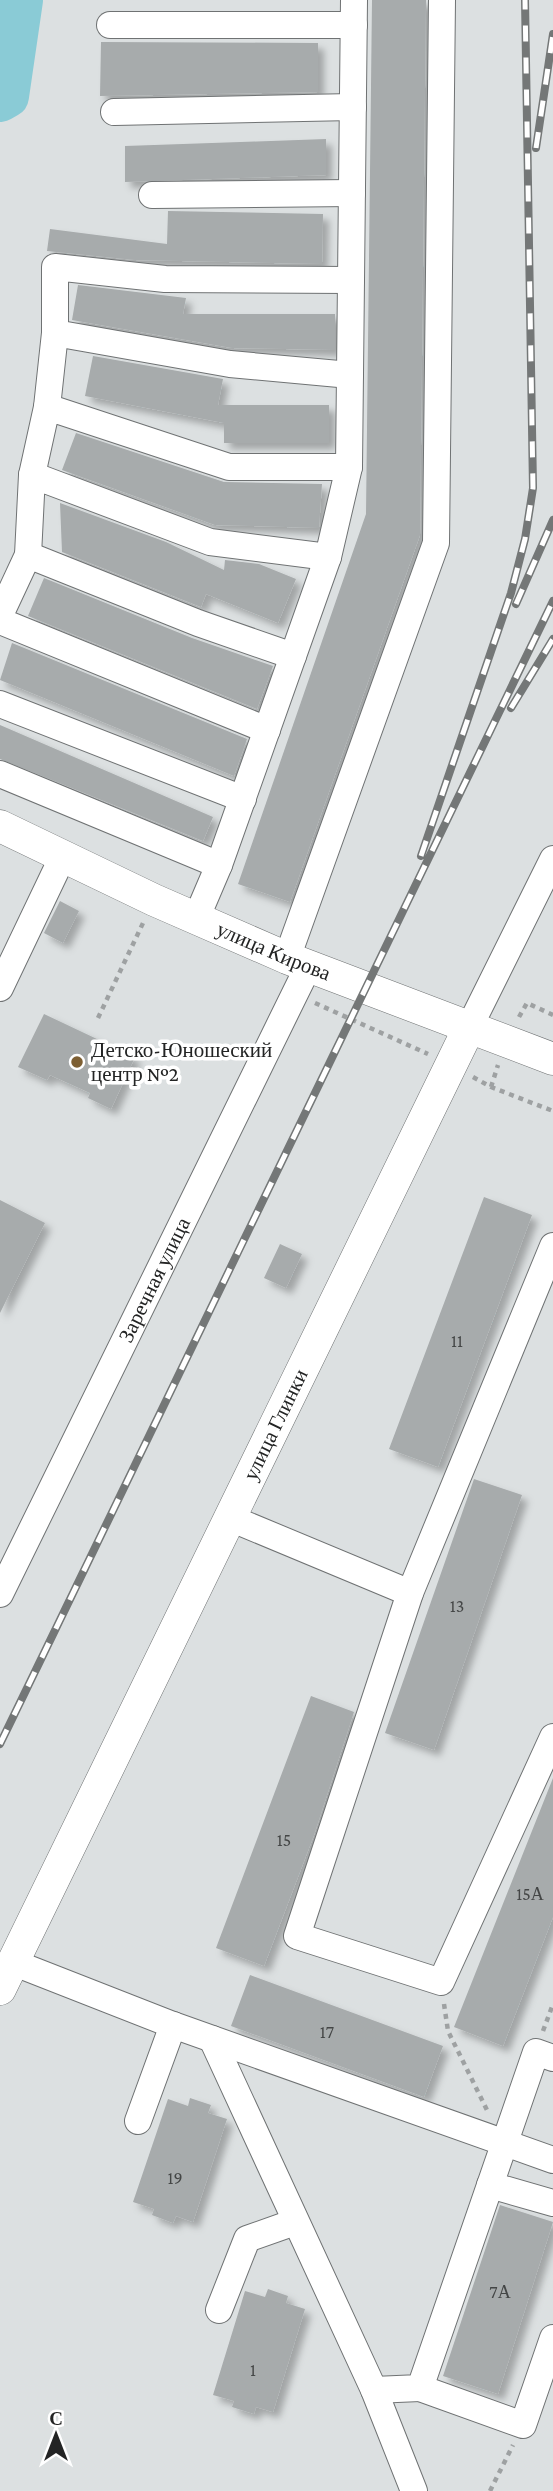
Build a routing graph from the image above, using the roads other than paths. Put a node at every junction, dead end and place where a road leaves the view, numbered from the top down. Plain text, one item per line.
1 (442, 0) edge
2 (354, 12) edge
3 (110, 25) dead end
4 (353, 107) junction
5 (114, 112) dead end
6 (352, 193) junction
7 (152, 195) dead end
8 (351, 281) junction
9 (55, 333) junction
10 (350, 375) junction
11 (47, 407) junction
12 (349, 467) junction
13 (32, 475) junction
14 (28, 555) junction
15 (328, 556) junction
16 (0, 615) edge
17 (0, 621) edge
18 (293, 656) junction
19 (0, 704) edge
20 (267, 730) junction
21 (0, 774) edge
22 (243, 799) junction
23 (0, 826) edge
24 (63, 856) junction
25 (553, 859) edge
26 (219, 865) junction
27 (196, 919) junction
28 (298, 963) junction
29 (0, 988) edge
30 (469, 1028) junction
31 (553, 1059) edge
32 (553, 1246) edge
33 (230, 1518) junction
34 (410, 1593) junction
35 (0, 1594) edge
36 (553, 1737) edge
37 (6, 1976) edge
38 (173, 2025) junction
39 (212, 2039) junction
40 (553, 2058) edge
41 (138, 2121) dead end
42 (504, 2144) junction
43 (553, 2161) edge
44 (490, 2185) junction
45 (553, 2203) edge
46 (295, 2222) junction
47 (219, 2310) dead end
48 (553, 2338) edge
49 (420, 2388) junction
50 (374, 2390) junction
51 (414, 2491) edge

1 - 28 street, Заречная улица
2 - 3 street
2 - 4 street
4 - 5 street
4 - 6 street
6 - 7 street
6 - 8 street
8 - 9 street
8 - 10 street
9 - 10 street
9 - 11 street
10 - 12 street
11 - 12 street
11 - 13 street
12 - 15 street
13 - 14 street
13 - 15 street
14 - 16 street
14 - 18 street
15 - 18 street
17 - 20 street
18 - 20 street
19 - 22 street
20 - 22 street
21 - 26 street
22 - 26 street
23 - 24 main road, улица Кирова
24 - 27 main road, улица Кирова
24 - 29 street
25 - 30 street, улица Глинки
26 - 27 street
27 - 28 main road, улица Кирова
28 - 30 main road, улица Кирова
28 - 35 street, Заречная улица
30 - 31 main road, улица Кирова
30 - 33 main road, улица Глинки
32 - 34 street
33 - 34 street
33 - 37 main road, улица Глинки
34 - 36 street
37 - 38 street
38 - 39 street
38 - 41 street
39 - 42 street
39 - 46 street
40 - 42 street
42 - 43 street
42 - 44 street
44 - 45 street
44 - 49 street
46 - 47 street
46 - 50 street
48 - 49 street
49 - 50 street
50 - 51 street

